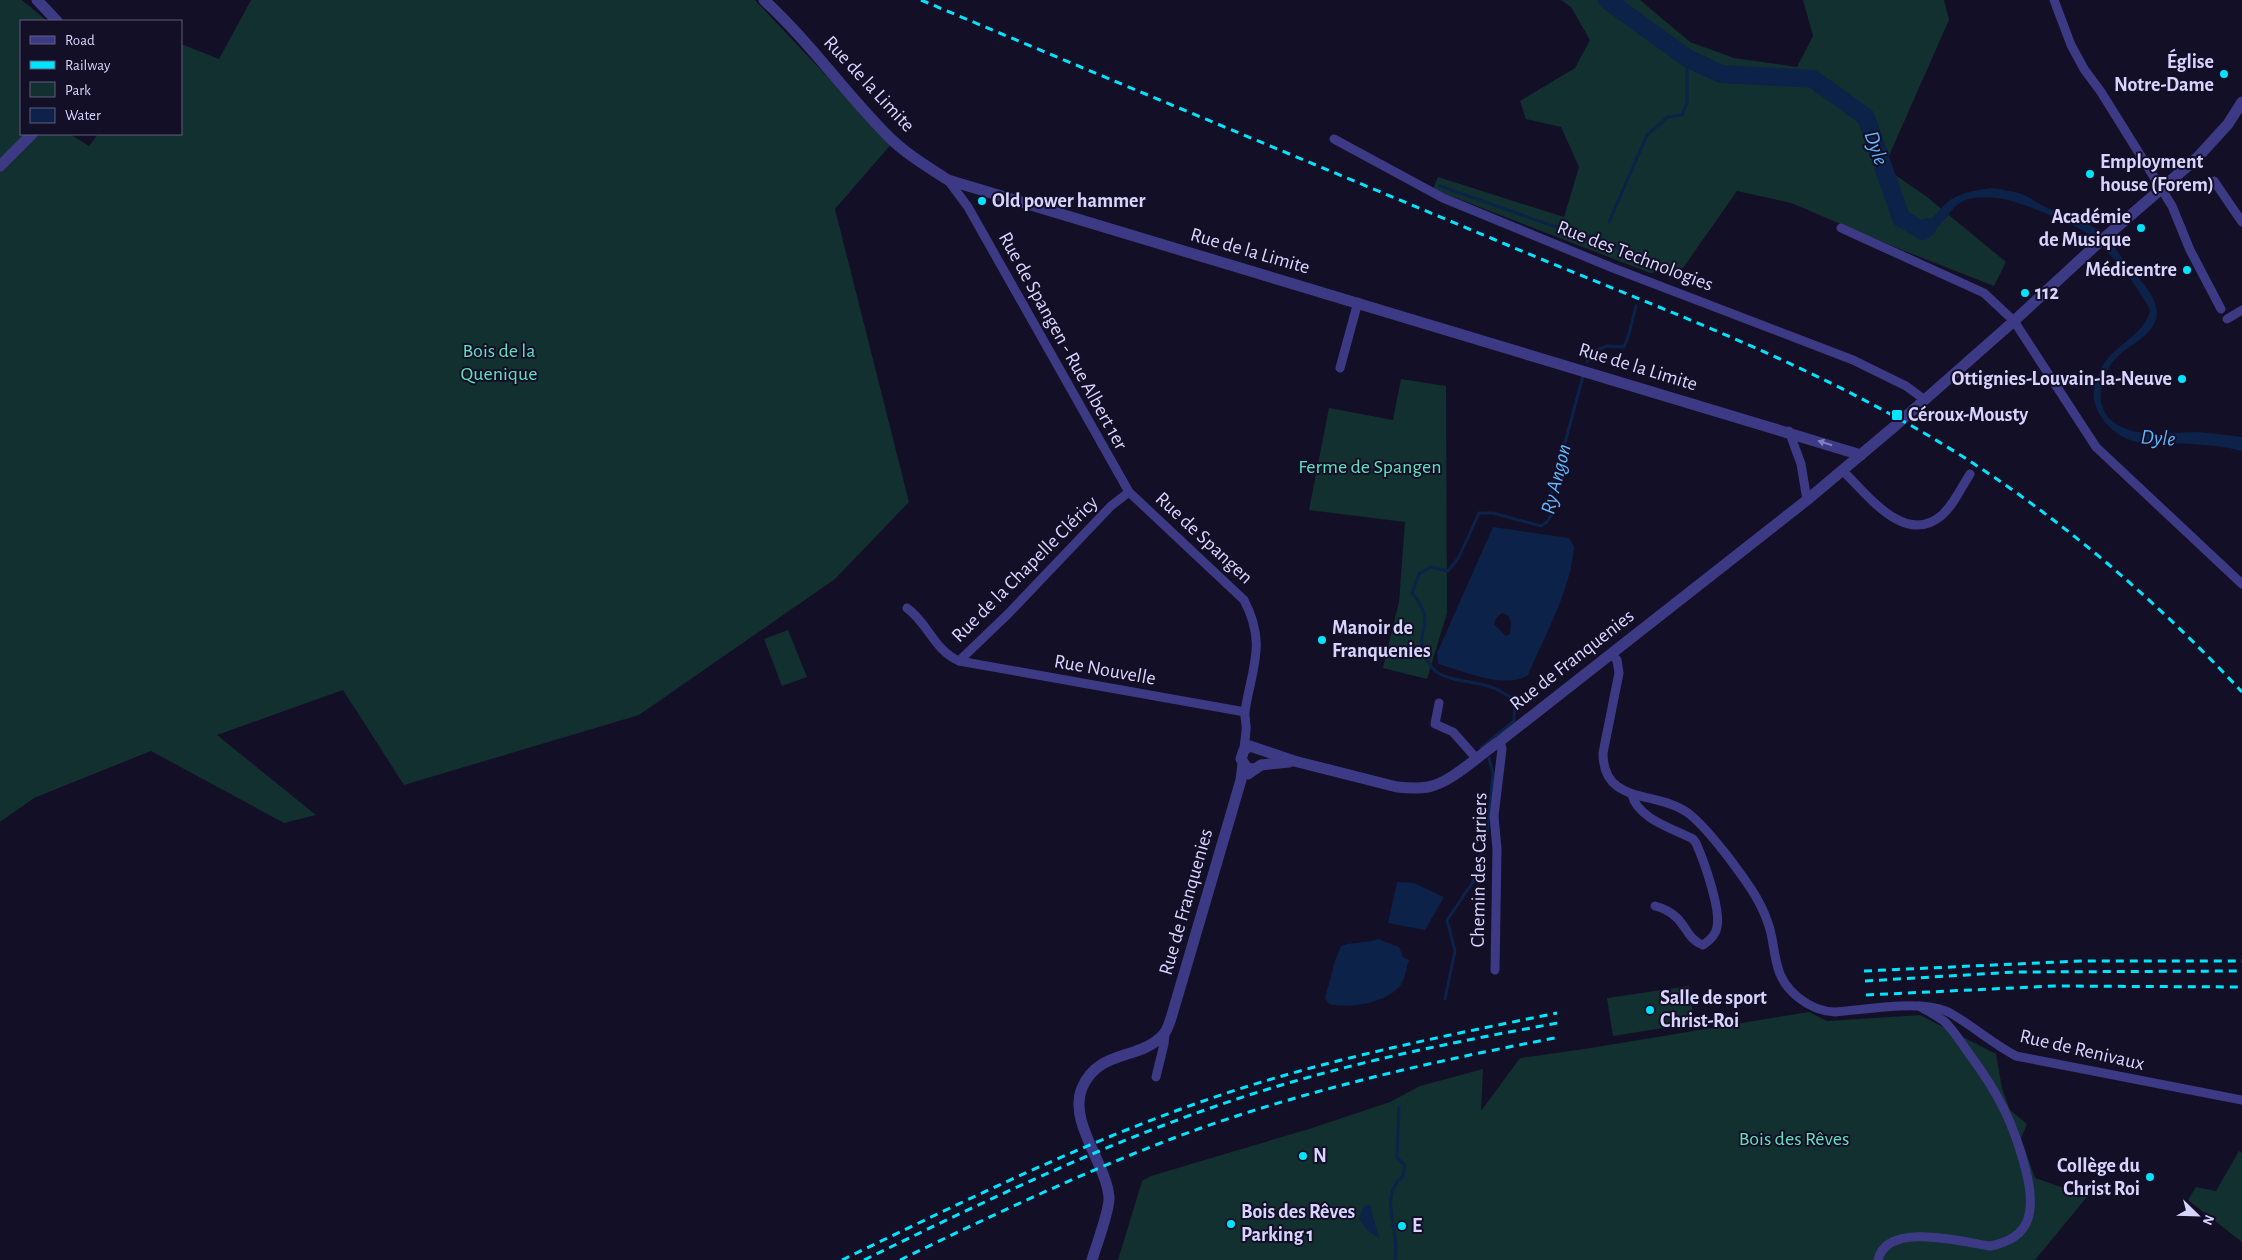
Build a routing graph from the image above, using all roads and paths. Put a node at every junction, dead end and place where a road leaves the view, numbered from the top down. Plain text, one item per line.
1 (37, 0) edge
2 (764, 0) edge
3 (2054, 0) edge
4 (56, 20) edge
5 (2242, 102) edge
6 (31, 135) edge
7 (1334, 139) dead end
8 (0, 166) edge
9 (948, 180) junction
10 (2214, 181) dead end
11 (975, 189) junction
12 (2161, 189) junction
13 (968, 206) junction
14 (2242, 222) edge
15 (1841, 228) dead end
16 (1358, 302) junction
17 (2221, 309) dead end
18 (2242, 310) edge
19 (2227, 319) dead end
20 (2014, 322) junction
21 (1340, 368) dead end
22 (1925, 400) junction
23 (1789, 432) junction
24 (1861, 455) junction
25 (1843, 471) junction
26 (1970, 474) dead end
27 (1129, 492) junction
28 (1807, 500) junction
29 (2242, 584) edge
30 (907, 608) dead end
31 (1611, 654) junction
32 (959, 661) junction
33 (1439, 703) dead end
34 (1245, 712) junction
35 (1500, 740) junction
36 (1253, 749) junction
37 (1476, 758) junction
38 (1294, 761) junction
39 (1252, 766) junction
40 (1632, 795) junction
41 (1655, 906) dead end
42 (1495, 970) dead end
43 (1919, 1006) junction
44 (1164, 1034) junction
45 (1156, 1077) dead end
46 (2242, 1100) edge
47 (1092, 1260) edge
48 (1878, 1260) edge

1 - 4 street
2 - 9 street, Rue de la Limite
3 - 12 street
5 - 12 street, Rue de Franquenies
6 - 8 street
7 - 22 street, Rue des Technologies
9 - 11 street, Rue de la Limite
9 - 13 street, Rue de Spangen - Rue Albert 1er
10 - 14 street
11 - 13 street
11 - 16 street, Rue de la Limite
12 - 17 street
12 - 20 street, Rue de Franquenies
13 - 27 street, Rue de Spangen - Rue Albert 1er
15 - 20 street
16 - 21 street
16 - 23 street, Rue de la Limite
18 - 19 street
20 - 22 street, Rue de Franquenies
20 - 29 street
22 - 24 street, Rue de Franquenies
24 -> 23 street, Rue de la Limite
23 - 28 street
24 - 25 street, Rue de Franquenies
25 - 26 street
25 - 28 street, Rue de Franquenies
27 - 32 street, Rue de la Chapelle Cléricy
27 - 34 street, Rue de Spangen
28 - 31 street, Rue de Franquenies
30 - 32 street, Rue de la Chapelle Cléricy
31 - 35 street, Rue de Franquenies
31 - 40 street, Rue de Renivaux
32 - 34 street, Rue Nouvelle
33 - 37 street
34 - 36 street, Rue de Spangen
35 - 37 street, Rue de Franquenies
35 - 42 street, Chemin des Carriers
36 - 38 street, Rue de Franquenies
36 - 39 street
36 - 39 street
37 - 38 street, Rue de Franquenies
38 - 39 street, Rue de Franquenies
39 - 44 street, Rue de Franquenies
40 - 41 street
40 - 43 street, Rue de Renivaux
43 - 46 street, Rue de Renivaux
43 - 48 street
44 - 45 street
44 - 47 street

